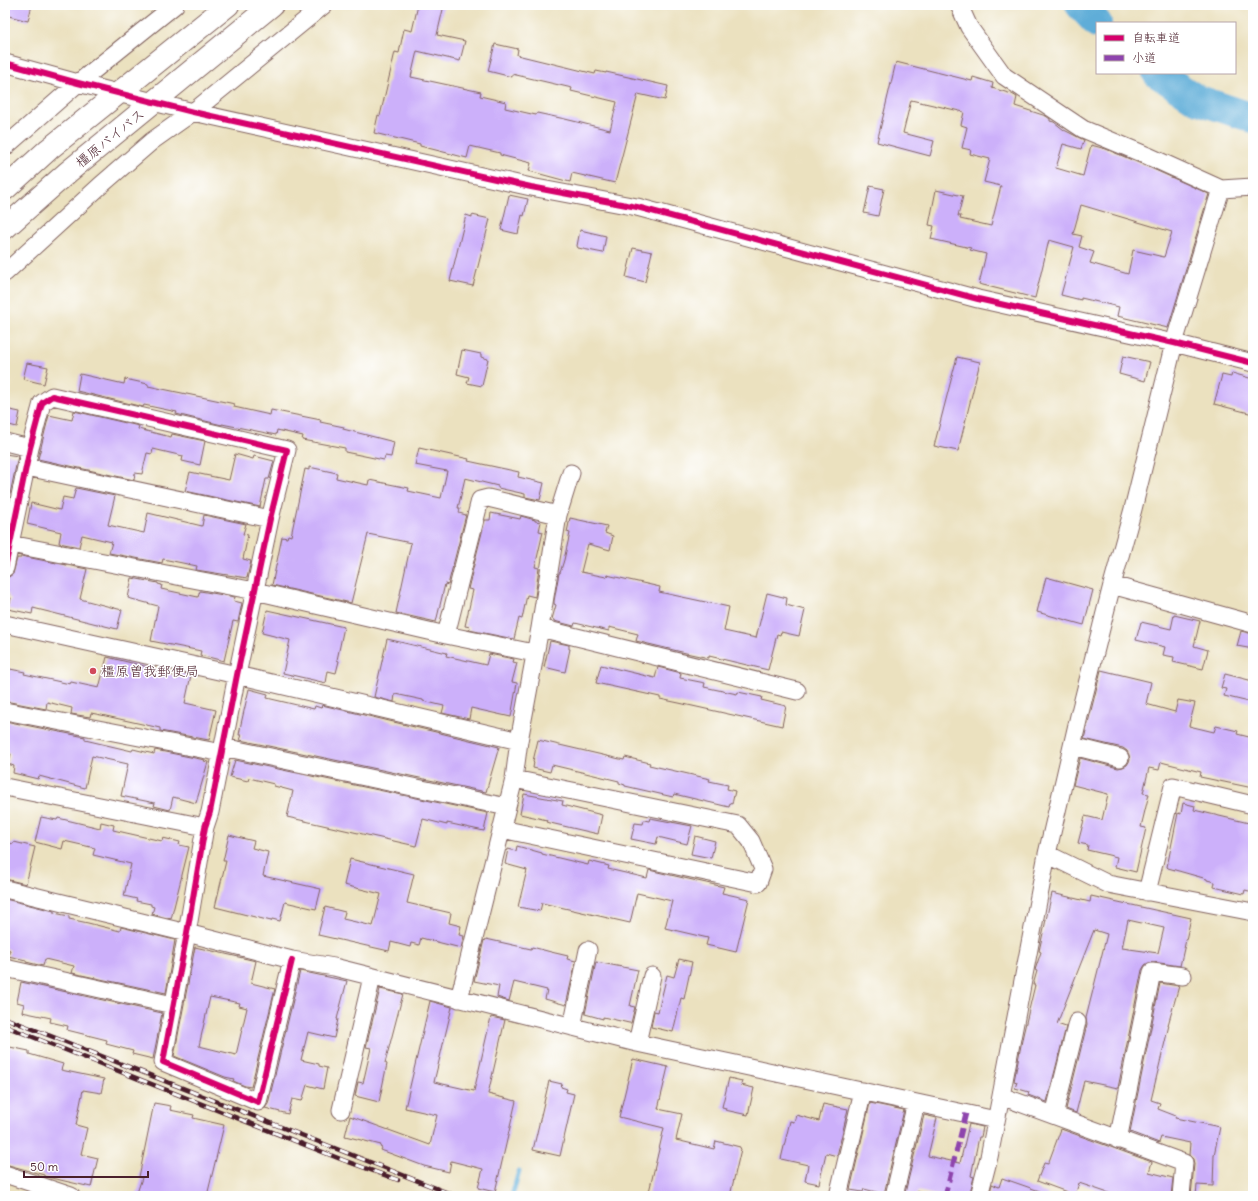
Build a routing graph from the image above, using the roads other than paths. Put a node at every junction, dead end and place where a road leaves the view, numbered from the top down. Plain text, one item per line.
1 (175, 5) edge
2 (228, 5) edge
3 (272, 5) edge
4 (324, 5) edge
5 (959, 5) edge
6 (5, 63) edge
7 (78, 83) junction
8 (119, 93) junction
9 (154, 102) junction
10 (193, 112) junction
11 (5, 147) edge
12 (1253, 187) edge
13 (5, 189) edge
14 (1221, 189) junction
15 (5, 228) edge
16 (5, 273) edge
17 (1174, 343) junction
18 (1253, 363) edge
19 (5, 442) edge
20 (30, 448) junction
21 (27, 467) junction
22 (570, 473) dead end
23 (558, 515) junction
24 (270, 519) junction
25 (9, 534) edge
26 (5, 568) edge
27 (1112, 585) junction
28 (255, 591) junction
29 (5, 624) edge
30 (1253, 624) edge
31 (540, 628) junction
32 (446, 635) junction
33 (534, 653) junction
34 (236, 675) junction
35 (797, 691) dead end
36 (5, 711) edge
37 (519, 741) junction
38 (1073, 746) junction
39 (223, 750) junction
40 (1120, 758) dead end
41 (514, 779) junction
42 (5, 787) edge
43 (1253, 805) edge
44 (507, 807) junction
45 (205, 827) junction
46 (502, 829) junction
47 (1047, 854) junction
48 (5, 889) edge
49 (1147, 892) junction
50 (1253, 912) edge
51 (187, 933) junction
52 (588, 950) dead end
53 (292, 960) junction
54 (5, 968) edge
55 (652, 976) dead end
56 (1182, 976) dead end
57 (372, 977) junction
58 (459, 999) junction
59 (173, 1005) junction
60 (1077, 1022) dead end
61 (572, 1027) junction
62 (637, 1043) junction
63 (863, 1091) junction
64 (1001, 1096) junction
65 (916, 1103) junction
66 (341, 1110) dead end
67 (1054, 1115) junction
68 (996, 1120) junction
69 (1118, 1140) junction
70 (5, 1174) edge
71 (842, 1195) edge
72 (71, 1196) edge
73 (894, 1196) edge
74 (979, 1196) edge
75 (1181, 1196) edge

1 - 7 street
2 - 8 highway
3 - 9 highway, 橿原バイパス
4 - 10 street
5 - 14 street
6 - 7 street
7 - 8 street
7 - 11 street
8 - 9 street
8 - 13 highway
9 - 10 street
9 - 15 highway, 橿原バイパス
10 - 16 street
10 - 17 street
12 - 14 street
14 - 17 street
17 - 18 street
17 - 27 street
19 - 20 street
20 - 21 street
20 - 24 street
21 - 24 street
21 - 25 street
22 - 23 street
23 - 31 street
23 - 32 street
24 - 28 street
25 - 26 street
25 - 28 street
27 - 30 street
27 - 38 street
28 - 32 street
28 - 34 street
29 - 34 street
31 - 33 street
31 - 35 street
32 - 33 street
33 - 37 street
34 - 37 street
34 - 39 street
36 - 39 street
37 - 41 street
38 - 40 street
38 - 47 street
39 - 44 street
39 - 45 street
41 - 44 street
41 - 46 street
42 - 45 street
43 - 49 street
44 - 46 street
45 - 51 street
46 - 58 street
47 - 49 street
47 - 64 street
48 - 51 street
49 - 50 street
51 - 53 street
51 - 59 street
52 - 61 street
53 - 57 street
53 - 59 street
54 - 59 street
55 - 62 street
56 - 69 street
57 - 58 street
57 - 66 street
58 - 61 street
60 - 67 street
61 - 62 street
62 - 63 street
63 - 65 street
63 - 71 street
64 - 67 street
64 - 68 street
65 - 68 street
65 - 73 street
67 - 69 street
68 - 74 street
69 - 75 street
70 - 72 street

